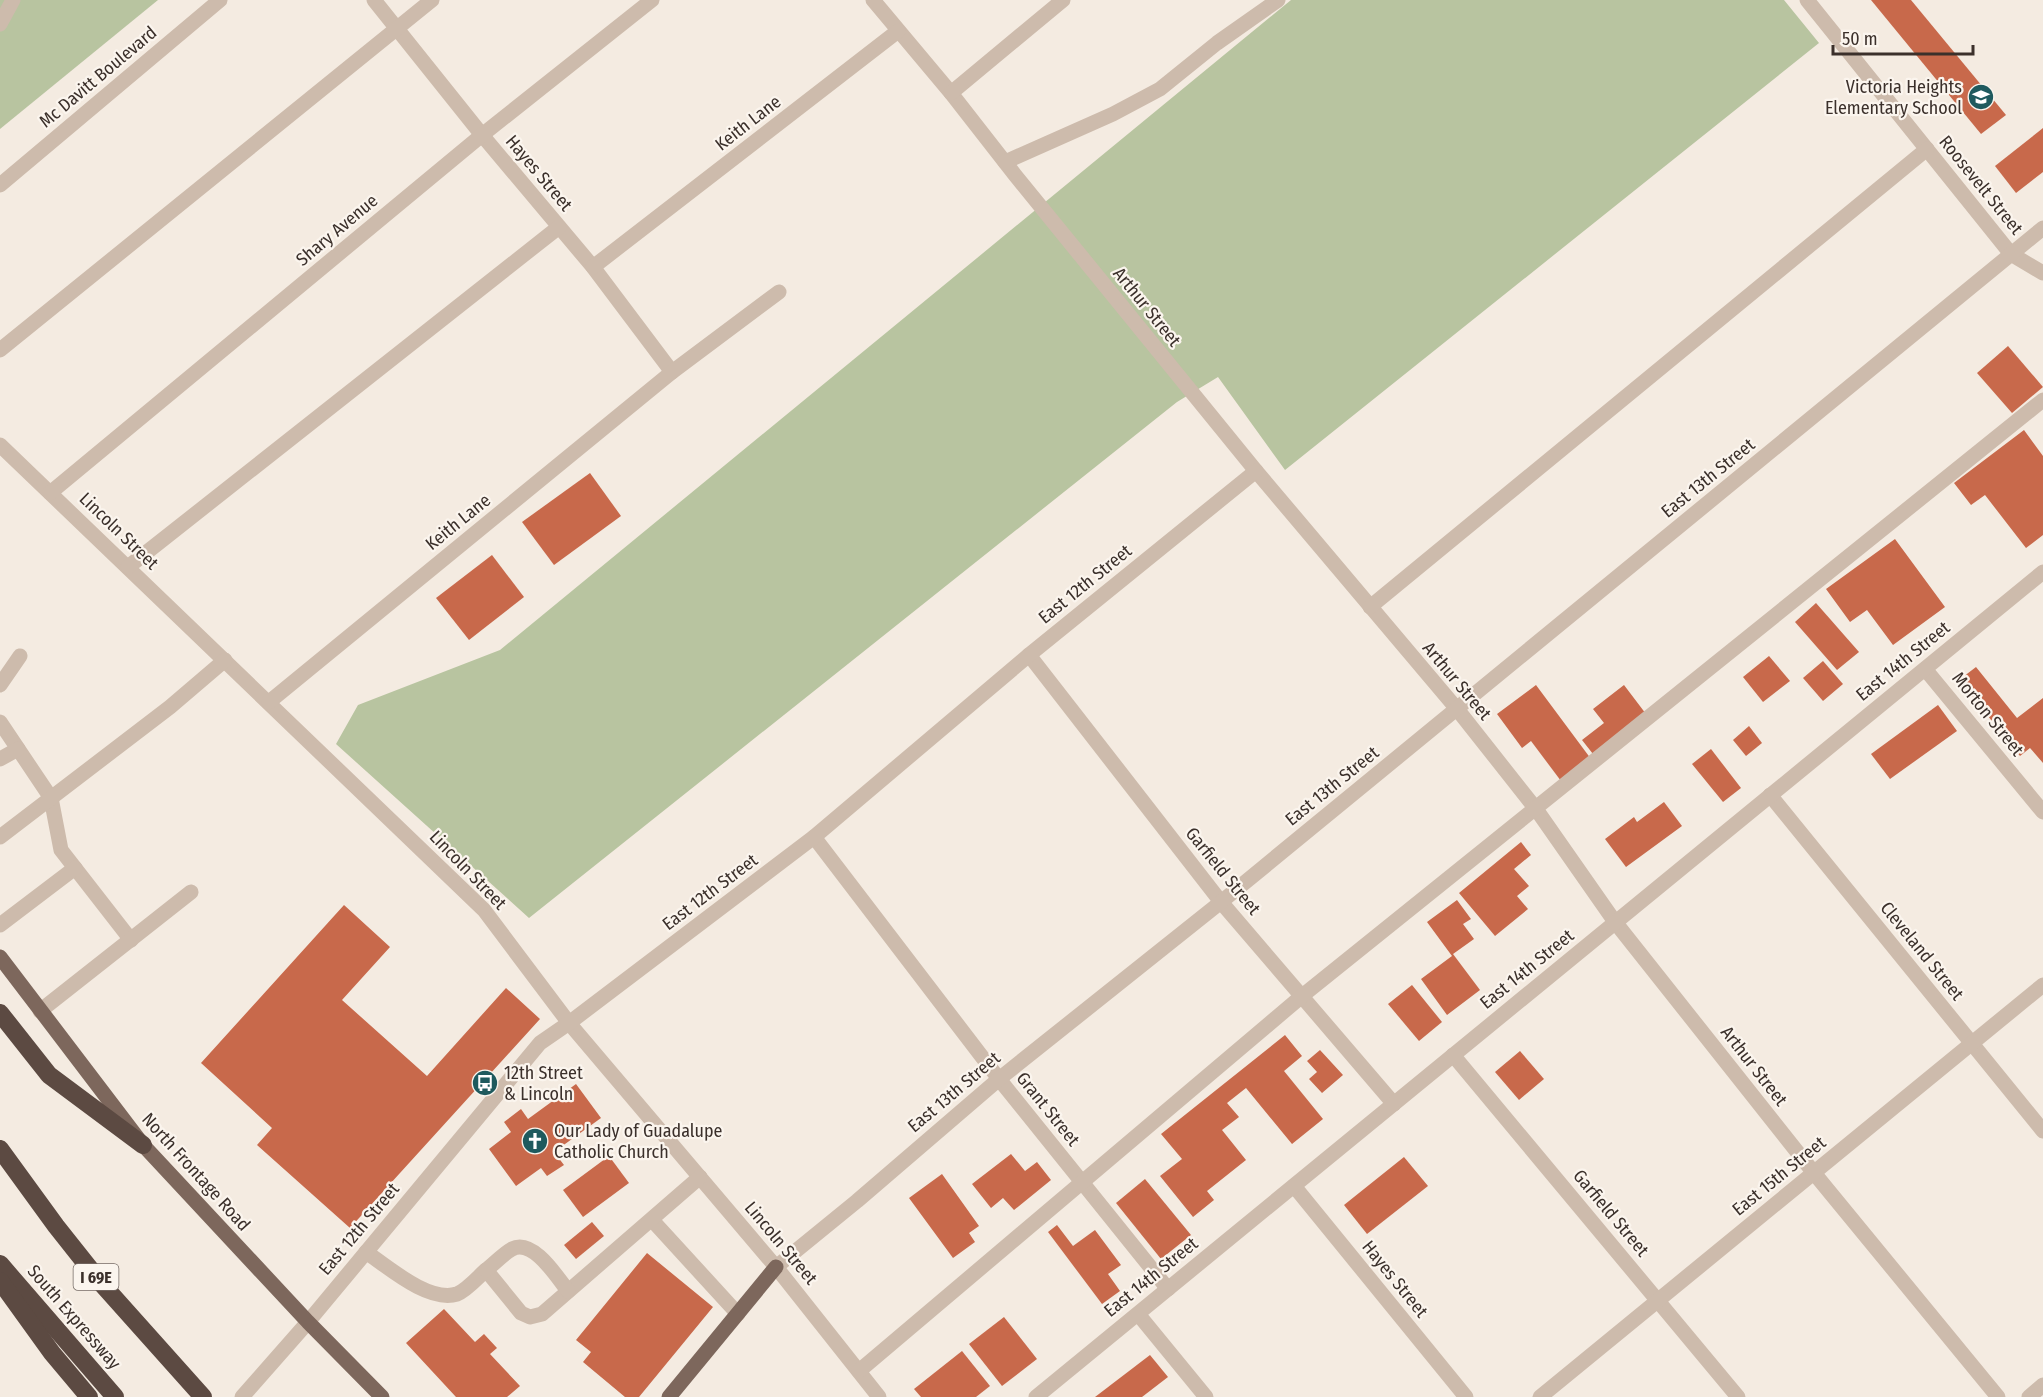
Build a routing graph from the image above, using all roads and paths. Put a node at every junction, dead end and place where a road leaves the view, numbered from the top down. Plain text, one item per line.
1 (12, 0) edge
2 (220, 0) edge
3 (374, 0) edge
4 (432, 0) edge
5 (652, 0) edge
6 (873, 0) edge
7 (1064, 0) edge
8 (1278, 0) edge
9 (1807, 0) edge
10 (0, 24) edge
11 (397, 28) junction
12 (898, 32) junction
13 (951, 93) junction
14 (482, 135) junction
15 (1927, 149) junction
16 (1005, 162) junction
17 (0, 185) edge
18 (559, 227) junction
19 (2043, 228) edge
20 (2011, 254) junction
21 (593, 267) junction
22 (2043, 273) edge
23 (779, 292) dead end
24 (0, 350) edge
25 (672, 372) junction
26 (2043, 400) edge
27 (0, 445) edge
28 (1256, 471) junction
29 (50, 492) junction
30 (128, 567) junction
31 (2043, 572) edge
32 (1370, 607) junction
33 (20, 656) dead end
34 (1029, 656) junction
35 (225, 660) junction
36 (1925, 669) junction
37 (0, 685) edge
38 (269, 702) junction
39 (1457, 709) junction
40 (0, 722) edge
41 (18, 749) junction
42 (0, 759) edge
43 (1770, 795) junction
44 (51, 798) junction
45 (1536, 809) junction
46 (2043, 812) edge
47 (0, 837) edge
48 (814, 837) junction
49 (75, 868) junction
50 (191, 892) dead end
51 (1221, 902) junction
52 (1615, 922) junction
53 (0, 925) edge
54 (131, 940) junction
55 (0, 957) edge
56 (2043, 985) edge
57 (1302, 996) junction
58 (39, 1011) junction
59 (0, 1013) edge
60 (569, 1023) junction
61 (1972, 1043) junction
62 (1453, 1055) junction
63 (999, 1079) junction
64 (1394, 1104) junction
65 (2043, 1131) edge
66 (143, 1145) junction
67 (0, 1149) edge
68 (1814, 1173) junction
69 (700, 1177) junction
70 (1082, 1182) junction
71 (1293, 1186) junction
72 (652, 1220) junction
73 (366, 1252) junction
74 (0, 1264) edge
75 (776, 1267) junction
76 (486, 1270) junction
77 (0, 1281) edge
78 (1167, 1289) junction
79 (568, 1291) junction
80 (1658, 1300) junction
81 (738, 1314) junction
82 (1138, 1314) junction
83 (308, 1322) junction
84 (859, 1371) junction
85 (2043, 1385) edge
86 (1042, 1395) edge
87 (89, 1397) edge
88 (115, 1397) edge
89 (203, 1397) edge
90 (242, 1397) edge
91 (382, 1397) edge
92 (669, 1397) edge
93 (879, 1397) edge
94 (1206, 1397) edge
95 (1466, 1397) edge
96 (1540, 1397) edge
97 (1738, 1397) edge
98 (1998, 1397) edge
99 (2029, 1397) edge

1 - 10 street
2 - 17 street, Mc Davitt Boulevard
3 - 11 street, Hayes Street
4 - 11 street
5 - 14 street, Shary Avenue
6 - 12 street, Arthur Street
7 - 13 street
8 - 16 street
9 - 15 street, Roosevelt Street
11 - 14 street, Hayes Street
11 - 24 street
12 - 13 street, Arthur Street
12 - 21 street, Keith Lane
13 - 16 street, Arthur Street
14 - 18 street, Hayes Street
14 - 29 street, Shary Avenue
15 - 20 street, Roosevelt Street
15 - 32 street
16 - 28 street, Arthur Street
18 - 21 street, Hayes Street
18 - 30 street
19 - 20 street, East 13th Street
20 - 22 street, Roosevelt Street
20 - 39 street, East 13th Street
21 - 25 street, Hayes Street
23 - 25 street, Keith Lane
25 - 38 street, Keith Lane
26 - 45 street
27 - 29 street, Lincoln Street
28 - 32 street, Arthur Street
28 - 34 street, East 12th Street
29 - 30 street, Lincoln Street
30 - 35 street, Lincoln Street
31 - 36 street, East 14th Street
32 - 39 street, Arthur Street
33 - 37 street
34 - 48 street, East 12th Street
34 - 51 street, Garfield Street
35 - 38 street, Lincoln Street
35 - 44 street
36 - 43 street, East 14th Street
36 - 46 street, Morton Street
38 - 60 street, Lincoln Street
39 - 45 street, Arthur Street
39 - 51 street, East 13th Street
40 - 41 street
41 - 42 street
41 - 44 street
43 - 52 street, East 14th Street
43 - 61 street, Cleveland Street
44 - 47 street
44 - 49 street
45 - 52 street, Arthur Street
45 - 57 street
48 - 60 street, East 12th Street
48 - 63 street, Grant Street
49 - 53 street
49 - 54 street
50 - 54 street
51 - 57 street, Garfield Street
51 - 63 street, East 13th Street
52 - 62 street, East 14th Street
52 - 68 street, Arthur Street
54 - 58 street
55 - 58 main road, North Frontage Road
56 - 61 street, East 15th Street
57 - 64 street, Garfield Street
57 - 70 street
58 - 66 main road, North Frontage Road
59 - 66 highway
60 - 69 street, Lincoln Street
60 - 73 street, East 12th Street
61 - 65 street, Cleveland Street
61 - 68 street, East 15th Street
62 - 64 street, East 14th Street
62 - 80 street, Garfield Street
63 - 70 street, Grant Street
63 - 75 street, East 13th Street
64 - 71 street, East 14th Street
66 - 83 main road, North Frontage Road
67 - 89 highway, I 69E
68 - 80 street, East 15th Street
68 - 98 street, Arthur Street
69 - 72 street
69 - 75 street, Lincoln Street
70 - 78 street, Grant Street
70 - 84 street
71 - 78 street, East 14th Street
71 - 95 street, Hayes Street
72 - 79 street
72 - 81 street
73 - 76 street
73 - 83 street, East 12th Street
74 - 88 highway, South Expressway
75 - 81 main road, East 13th Street
75 - 84 street, Lincoln Street
76 - 79 street
76 - 79 street
77 - 87 highway
78 - 82 street, East 14th Street
80 - 96 street, East 15th Street
80 - 97 street, Garfield Street
81 - 92 main road, East 13th Street
82 - 86 street, East 14th Street
82 - 94 street
83 - 90 street, East 12th Street
83 - 91 main road, North Frontage Road
84 - 93 street, Lincoln Street
85 - 99 street

